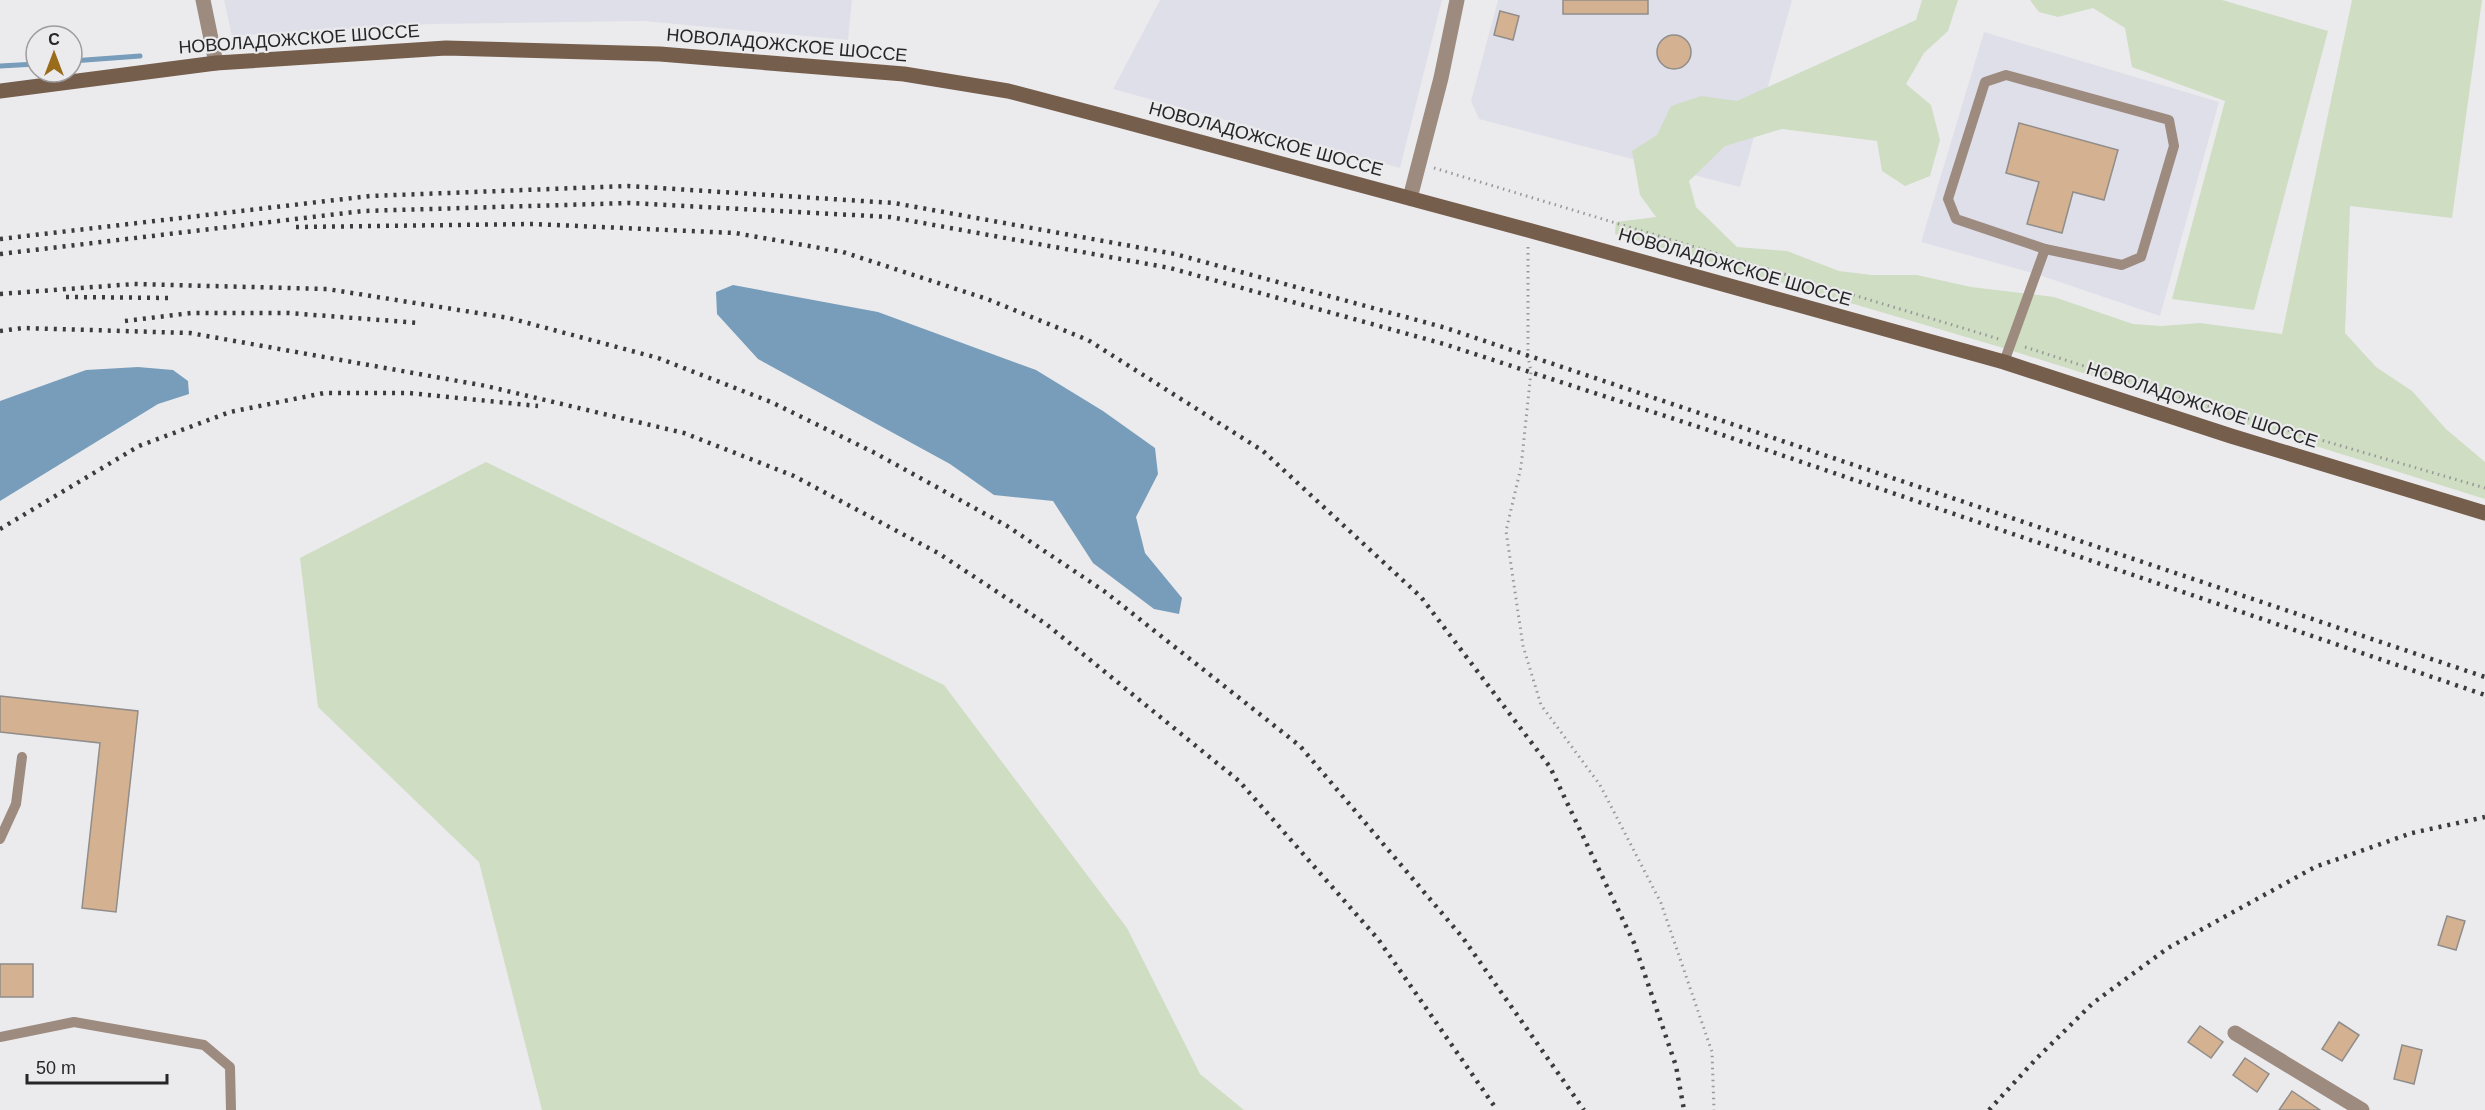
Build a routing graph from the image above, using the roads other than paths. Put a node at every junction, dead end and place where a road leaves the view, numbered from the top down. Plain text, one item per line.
1 (203, 0) edge
2 (1457, 0) edge
3 (216, 63) junction
4 (0, 91) edge
5 (1410, 198) junction
6 (2045, 249) junction
7 (2004, 362) junction
8 (2485, 513) edge
9 (22, 757) dead end
10 (0, 839) edge
11 (2235, 1033) dead end
12 (0, 1037) edge
13 (231, 1110) edge
14 (2362, 1110) edge

1 - 3 street
2 - 5 street
3 - 4 main road, НОВОЛАДОЖСКОЕ ШОССЕ
3 - 5 main road, НОВОЛАДОЖСКОЕ ШОССЕ
5 - 7 main road, НОВОЛАДОЖСКОЕ ШОССЕ
6 - 6 lane
6 - 7 lane
7 - 8 main road, НОВОЛАДОЖСКОЕ ШОССЕ
9 - 10 lane
11 - 14 street
12 - 13 lane

